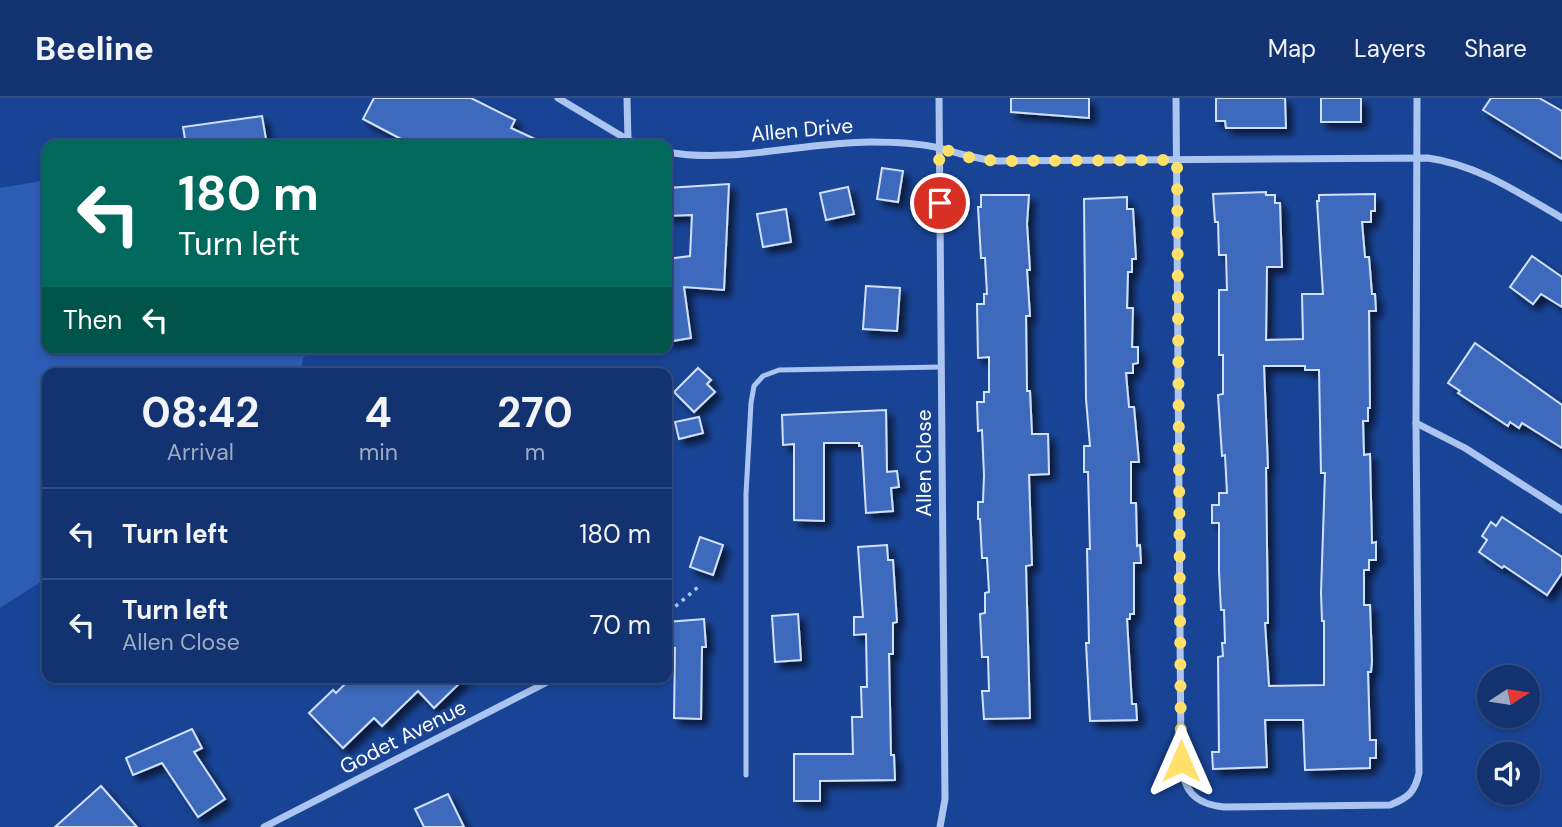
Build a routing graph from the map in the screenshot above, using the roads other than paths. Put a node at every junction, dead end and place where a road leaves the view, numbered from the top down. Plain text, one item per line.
1 (558, 98) edge
2 (627, 98) edge
3 (939, 98) edge
4 (1176, 98) edge
5 (1417, 98) edge
6 (628, 140) joint
7 (939, 148) junction
8 (672, 152) edge
9 (1417, 158) junction
10 (1177, 160) junction
11 (1562, 218) edge
12 (941, 367) junction
13 (1416, 423) junction
14 (1562, 510) edge
15 (545, 683) edge
16 (746, 775) dead end
17 (264, 827) edge
18 (940, 827) edge

1 - 6 street
2 - 6 street
3 - 7 street, Allen Close
4 - 10 street
5 - 9 street
7 - 8 street, Allen Drive
7 - 10 street, Allen Drive
7 - 12 street, Allen Close
9 - 10 street, Allen Drive
9 - 11 street, Allen Drive
9 - 13 street
10 - 13 street
12 - 16 lane
12 - 18 street, Allen Close
13 - 14 street
15 - 17 street, Godet Avenue

